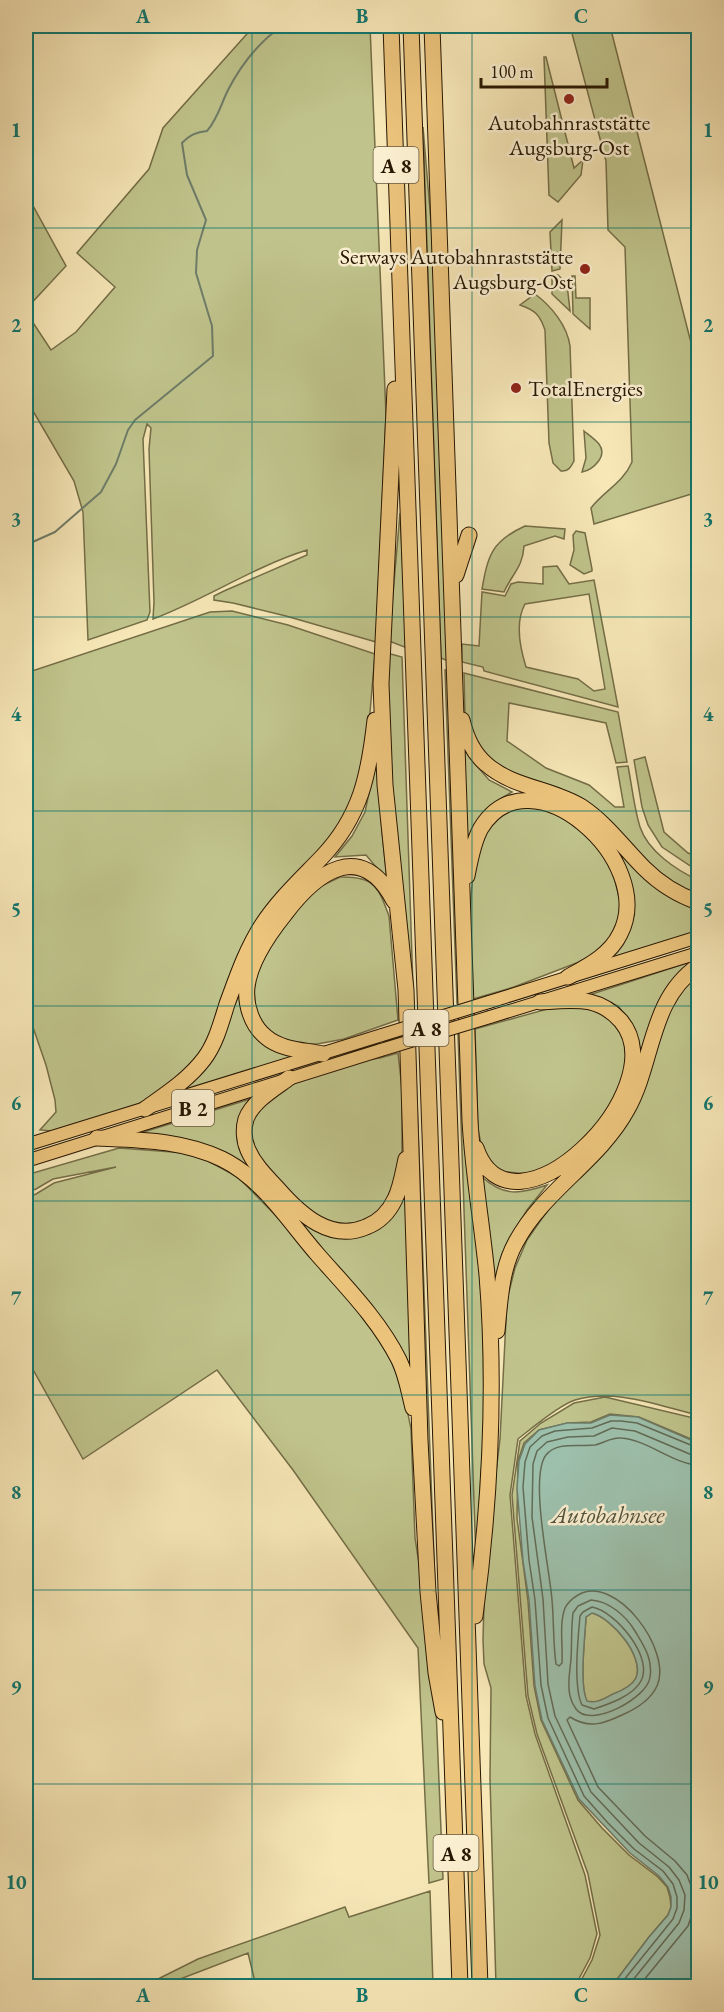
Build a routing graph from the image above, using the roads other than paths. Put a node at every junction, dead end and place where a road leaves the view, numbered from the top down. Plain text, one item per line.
1 (391, 26) edge
2 (411, 26) edge
3 (432, 26) edge
4 (400, 305) junction
5 (469, 535) dead end
6 (453, 596) junction
7 (381, 684) junction
8 (455, 686) junction
9 (699, 902) edge
10 (462, 906) junction
11 (399, 917) junction
12 (699, 937) edge
13 (699, 953) edge
14 (699, 966) edge
15 (568, 977) junction
16 (540, 1002) junction
17 (323, 1053) junction
18 (289, 1078) junction
19 (145, 1108) junction
20 (410, 1120) junction
21 (470, 1121) junction
22 (98, 1138) junction
23 (26, 1145) edge
24 (26, 1161) edge
25 (490, 1383) junction
26 (420, 1440) junction
27 (470, 1661) junction
28 (453, 1750) junction
29 (460, 1986) edge
30 (480, 1986) edge

1 - 4 highway, A 8
2 - 27 highway, A 8
3 - 6 highway
4 - 7 highway
4 - 28 highway, A 8
5 - 6 highway
6 - 8 highway
7 - 11 highway
7 - 19 highway
8 - 9 highway
8 - 10 highway
10 - 15 highway
10 - 21 highway
11 - 17 highway
11 - 20 highway
12 - 15 main road
13 - 16 main road
14 - 25 highway
15 - 17 main road, bridge
16 - 18 main road, B 2, bridge
16 - 21 highway
17 - 19 main road
18 - 20 highway
18 - 22 main road, B 2
19 - 23 main road, B 2
20 - 26 highway
21 - 25 highway
22 - 24 main road, B 2
22 - 26 highway
25 - 27 highway
26 - 28 highway
27 - 30 highway, A 8
28 - 29 highway, A 8

